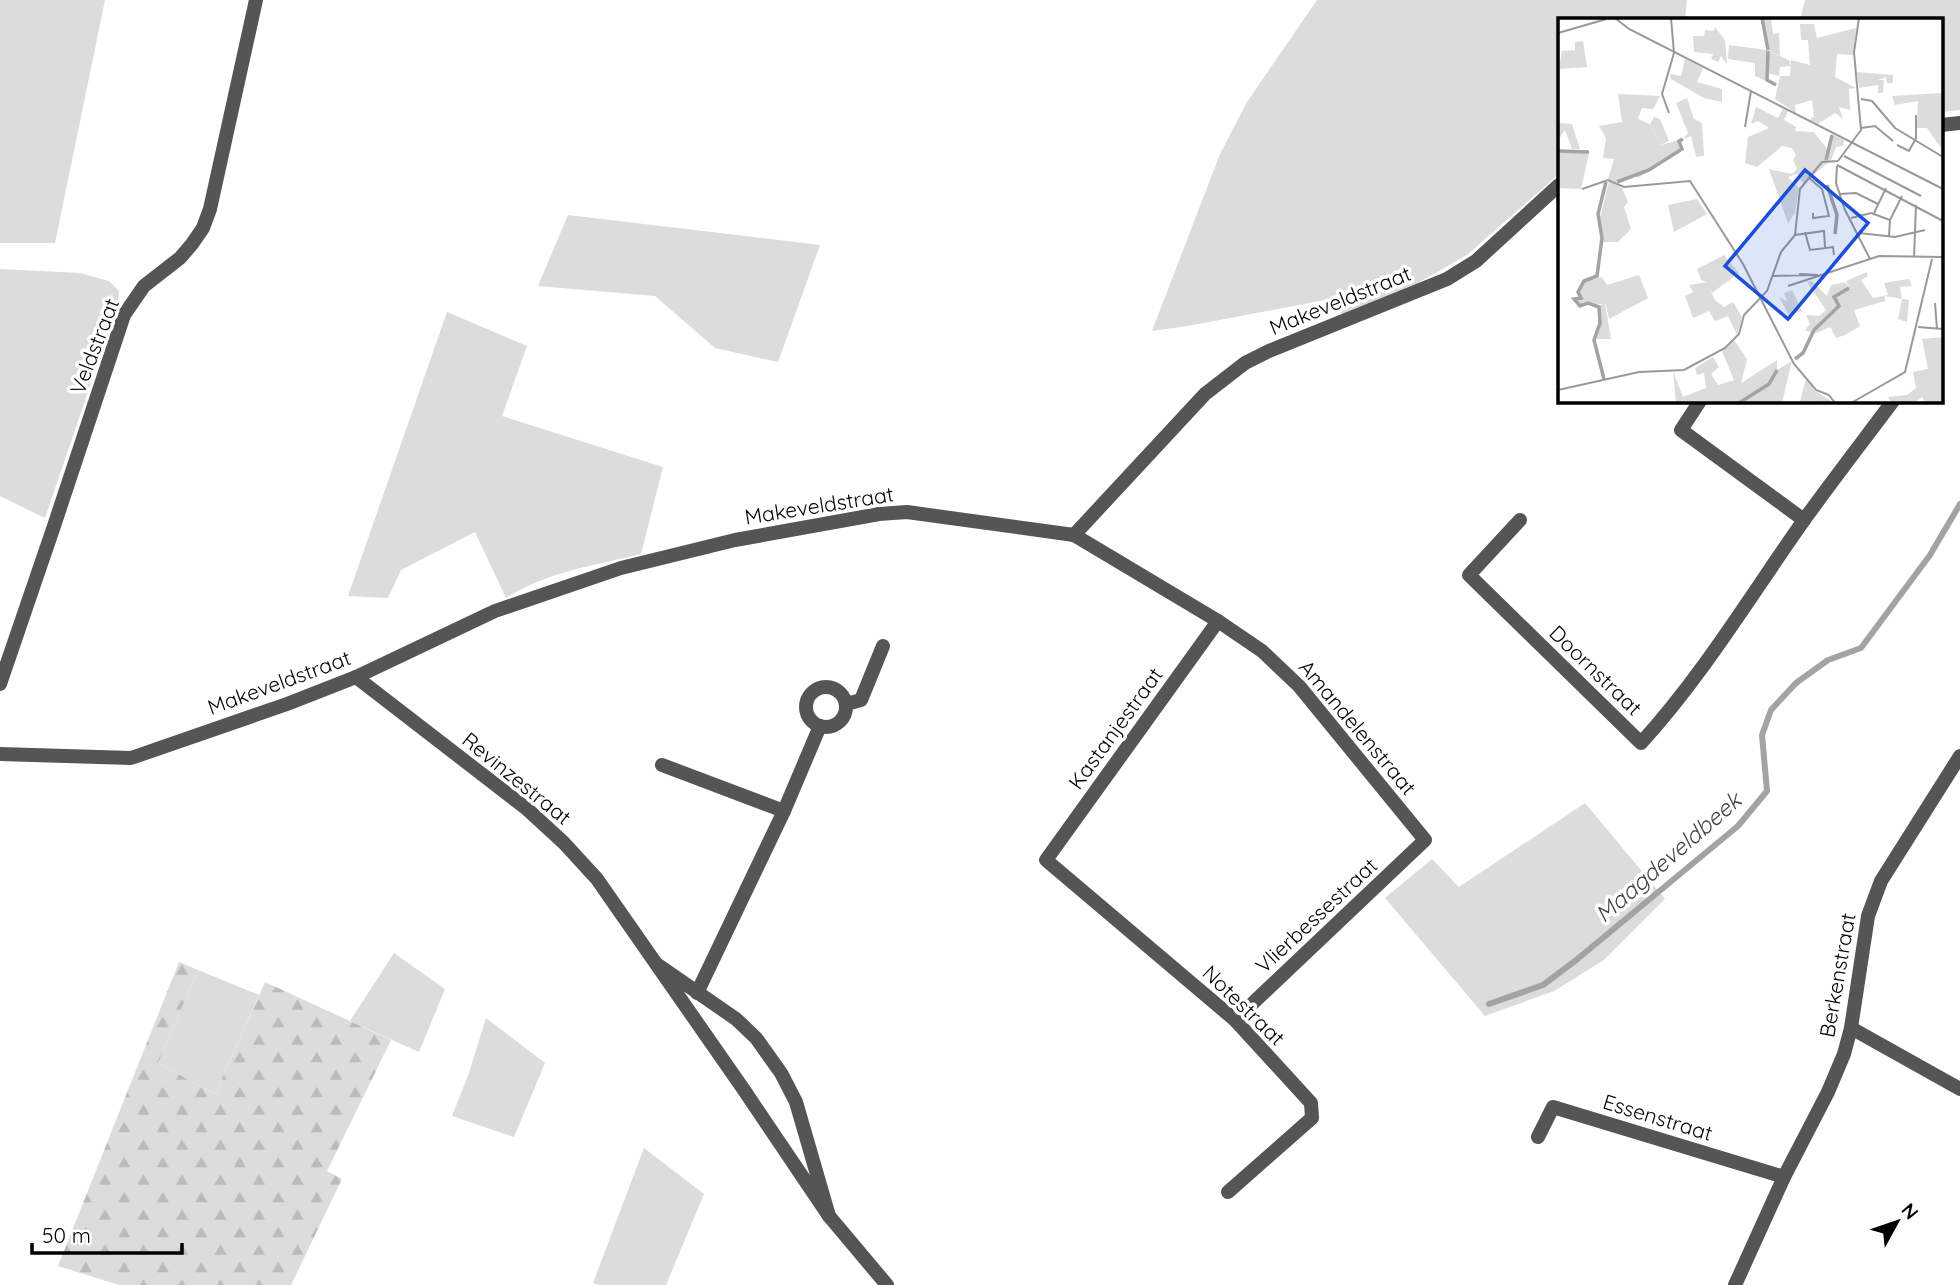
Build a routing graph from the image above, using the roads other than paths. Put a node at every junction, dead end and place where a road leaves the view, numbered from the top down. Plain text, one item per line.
1 (256, 0) edge
2 (1960, 123) edge
3 (1942, 125) edge
4 (1558, 185) edge
5 (1699, 402) edge
6 (1892, 402) edge
7 (1520, 520) dead end
8 (1804, 520) junction
9 (1074, 536) junction
10 (1218, 621) junction
11 (883, 646) dead end
12 (356, 677) junction
13 (0, 684) edge
14 (846, 705) junction
15 (820, 726) junction
16 (0, 754) edge
17 (1960, 756) edge
18 (662, 765) dead end
19 (784, 811) junction
20 (1425, 840) joint
21 (1046, 860) joint
22 (658, 965) junction
23 (696, 993) junction
24 (1234, 1020) junction
25 (1851, 1028) junction
26 (1960, 1090) edge
27 (1538, 1137) dead end
28 (1784, 1177) junction
29 (1228, 1192) dead end
30 (829, 1216) junction
31 (1742, 1281) edge
32 (887, 1285) edge

1 - 13 street, Veldstraat
2 - 3 street
4 - 9 street, Makeveldstraat
5 - 8 street
6 - 8 street, Doornstraat
7 - 8 street, Doornstraat
9 - 10 street, Amandelenstraat
9 - 12 street, Makeveldstraat
10 - 20 street, Amandelenstraat
10 - 21 street, Kastanjestraat
11 - 14 street
12 - 16 street, Makeveldstraat
12 - 22 street, Revinzestraat
14 - 15 street
14 - 15 street
15 - 19 street
17 - 25 street, Berkenstraat
18 - 19 street
19 - 23 street
20 - 24 street, Vlierbessestraat
21 - 24 street, Notestraat
22 - 23 street, Revinzestraat
22 - 30 street, Revinzestraat
23 - 30 street, Revinzestraat
24 - 29 street, Notestraat
25 - 26 street
25 - 28 street, Berkenstraat
27 - 28 street, Essenstraat
28 - 31 street, Berkenstraat
30 - 32 street, Revinzestraat

